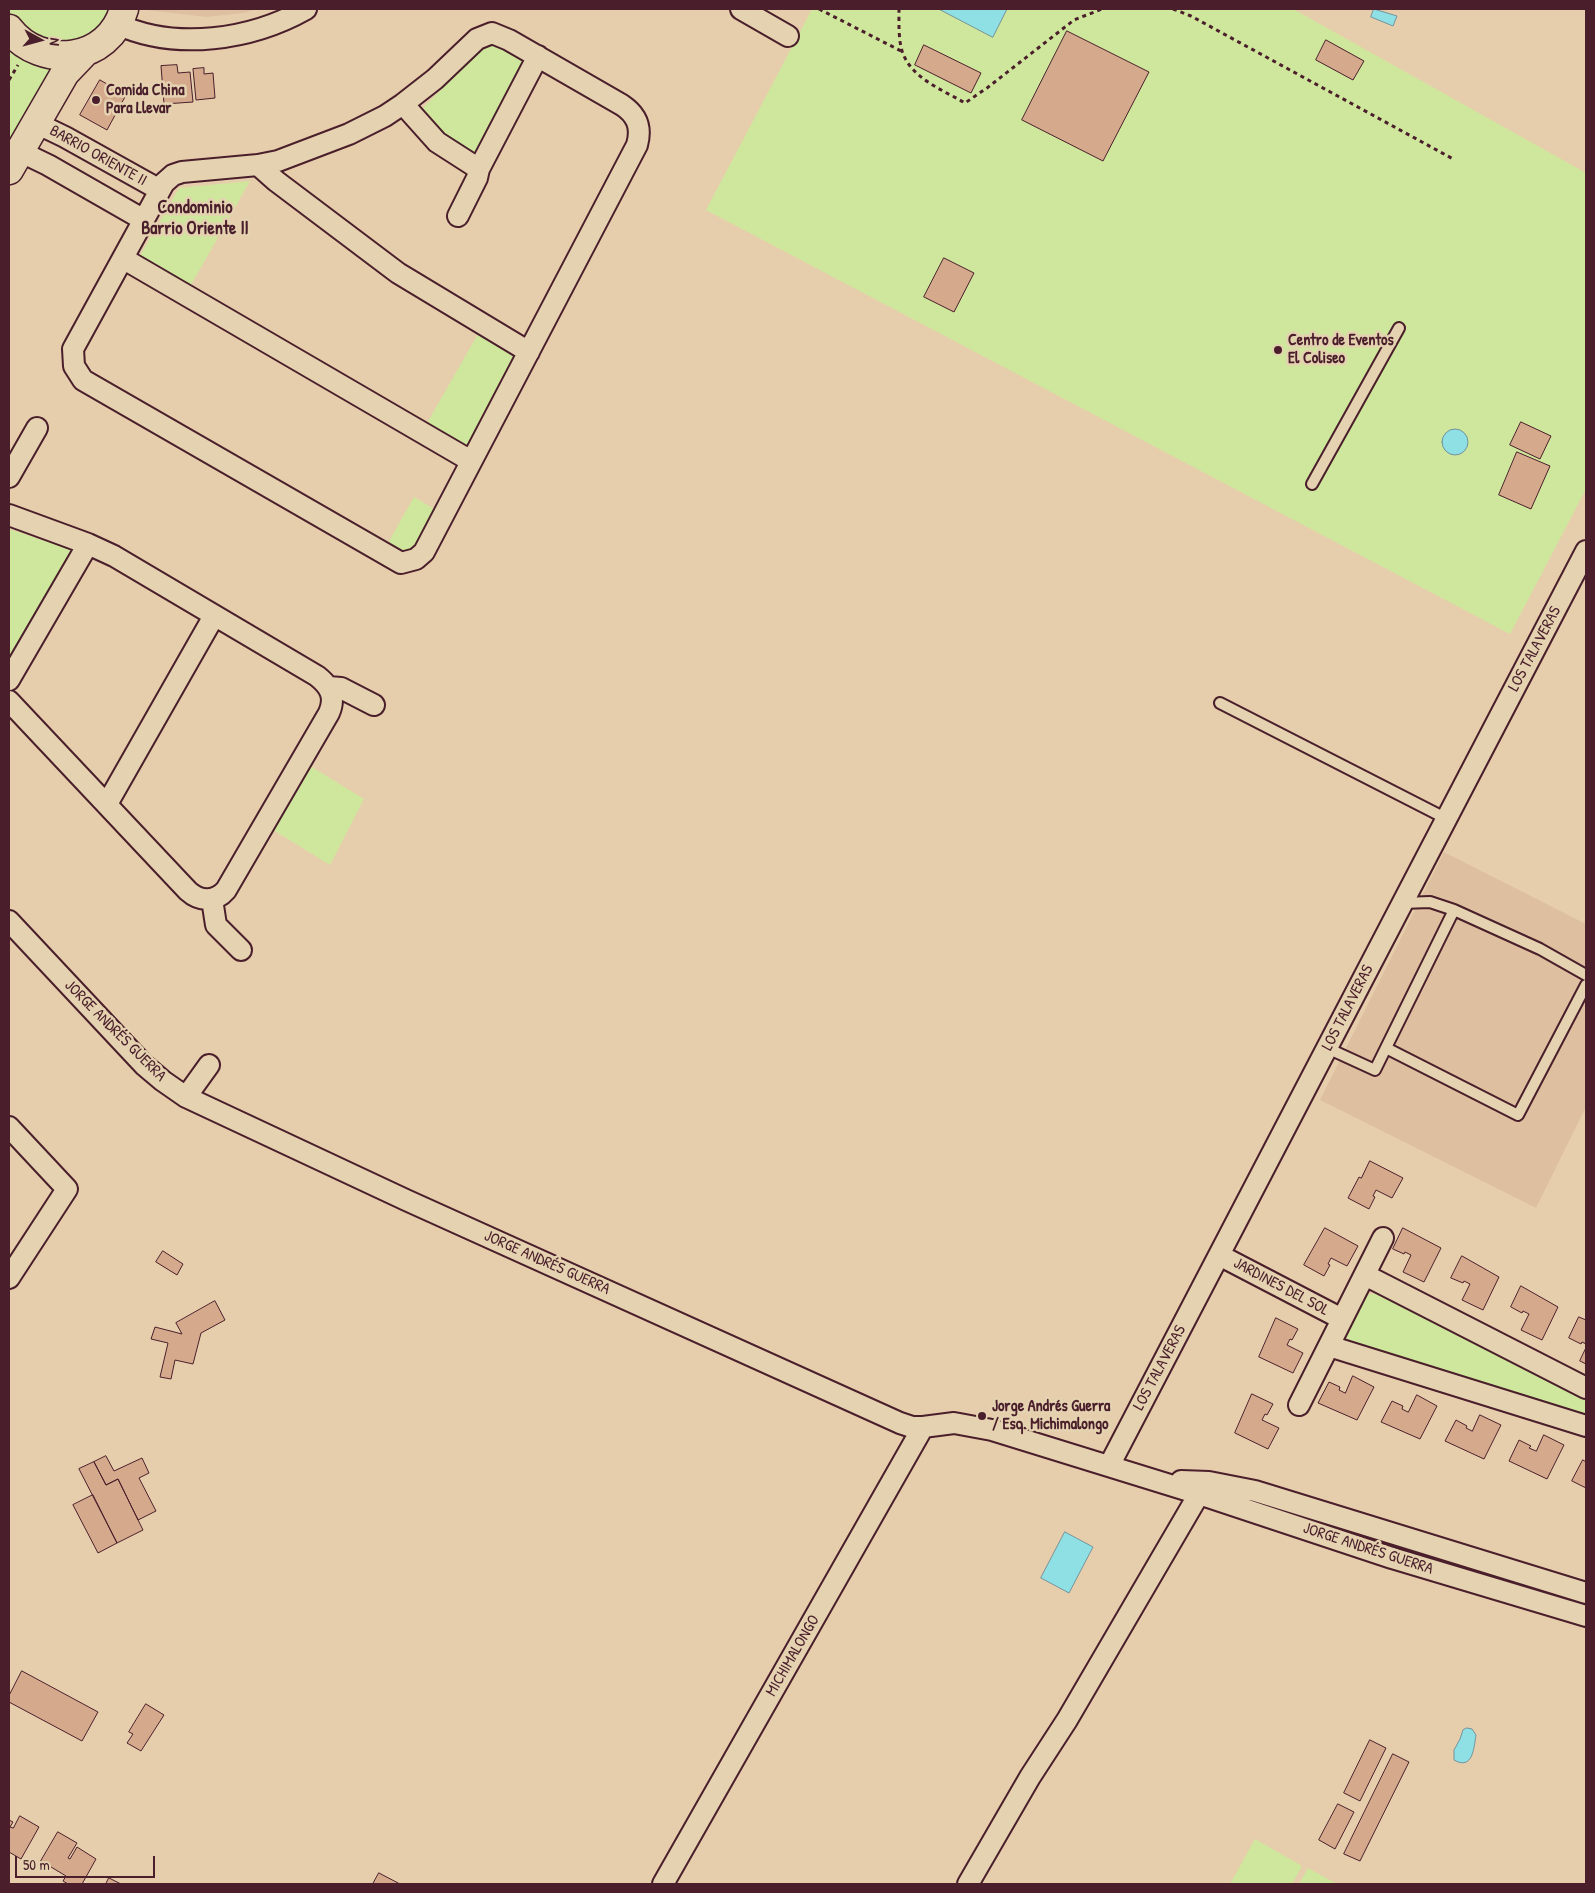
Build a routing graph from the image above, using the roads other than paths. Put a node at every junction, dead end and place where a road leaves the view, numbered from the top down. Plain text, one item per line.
1 (306, 9) edge
2 (741, 9) edge
3 (120, 16) edge
4 (9, 28) edge
5 (788, 36) dead end
6 (85, 52) junction
7 (538, 56) junction
8 (403, 104) junction
9 (36, 123) junction
10 (65, 137) junction
11 (14, 161) edge
12 (48, 164) junction
13 (258, 165) junction
14 (479, 169) junction
15 (160, 190) junction
16 (458, 216) dead end
17 (144, 220) junction
18 (124, 259) junction
19 (1399, 328) dead end
20 (529, 352) junction
21 (37, 428) dead end
22 (471, 461) junction
23 (9, 477) edge
24 (1312, 484) dead end
25 (9, 515) edge
26 (88, 544) junction
27 (1586, 551) edge
28 (214, 616) junction
29 (9, 680) edge
30 (329, 687) junction
31 (9, 701) edge
32 (1220, 703) dead end
33 (374, 705) dead end
34 (107, 804) junction
35 (1447, 819) junction
36 (212, 899) junction
37 (1402, 903) junction
38 (1454, 910) junction
39 (9, 921) edge
40 (241, 950) dead end
41 (1586, 975) edge
42 (1586, 985) edge
43 (1327, 1048) junction
44 (1386, 1048) junction
45 (209, 1066) dead end
46 (186, 1097) junction
47 (9, 1127) edge
48 (1383, 1238) dead end
49 (1219, 1255) junction
50 (1364, 1275) junction
51 (9, 1278) edge
52 (1342, 1319) junction
53 (1329, 1346) junction
54 (1586, 1388) edge
55 (1299, 1405) dead end
56 (1586, 1426) edge
57 (923, 1427) junction
58 (1109, 1466) junction
59 (1152, 1479) junction
60 (1199, 1494) junction
61 (1586, 1593) edge
62 (1586, 1616) edge
63 (663, 1884) edge
64 (968, 1884) edge

1 - 3 street
2 - 5 street
3 - 6 street
4 - 6 street
6 - 9 street
7 - 8 street
7 - 14 street
7 - 20 street
8 - 13 street
8 - 14 street
9 - 10 street, BARRIO ORIENTE II
9 - 11 street
10 - 12 street
10 - 15 street, BARRIO ORIENTE II
11 - 12 street, BARRIO ORIENTE II
12 - 17 street, BARRIO ORIENTE II
13 - 15 street
13 - 20 street
14 - 16 street
15 - 17 street
17 - 18 street
18 - 22 street
18 - 22 street
19 - 24 lane
20 - 22 street
21 - 23 street
25 - 26 street
26 - 28 street
26 - 29 street
27 - 35 street, LOS TALAVERAS
28 - 30 street
28 - 34 street
30 - 33 street
30 - 36 street
31 - 34 street
32 - 35 lane
34 - 36 street
35 - 37 street, LOS TALAVERAS
36 - 40 street
37 - 38 lane
37 - 43 street, LOS TALAVERAS
38 - 41 lane
38 - 44 lane
39 - 46 street, JORGE ANDRÉS GUERRA
42 - 44 lane
43 - 44 lane
43 - 49 street, LOS TALAVERAS
45 - 46 street
46 - 57 street, JORGE ANDRÉS GUERRA
47 - 51 street
48 - 50 street
49 - 52 street, JARDINES DEL SOL
49 - 58 street, LOS TALAVERAS
50 - 52 street
50 - 54 street
52 - 53 street
53 - 55 street
53 - 56 street
57 - 58 street, JORGE ANDRÉS GUERRA
57 - 63 street, MICHIMALONGO
58 - 59 street, JORGE ANDRÉS GUERRA
59 - 60 street, JORGE ANDRÉS GUERRA
59 - 61 street, JORGE ANDRÉS GUERRA
60 - 62 street, JORGE ANDRÉS GUERRA
60 - 64 street

